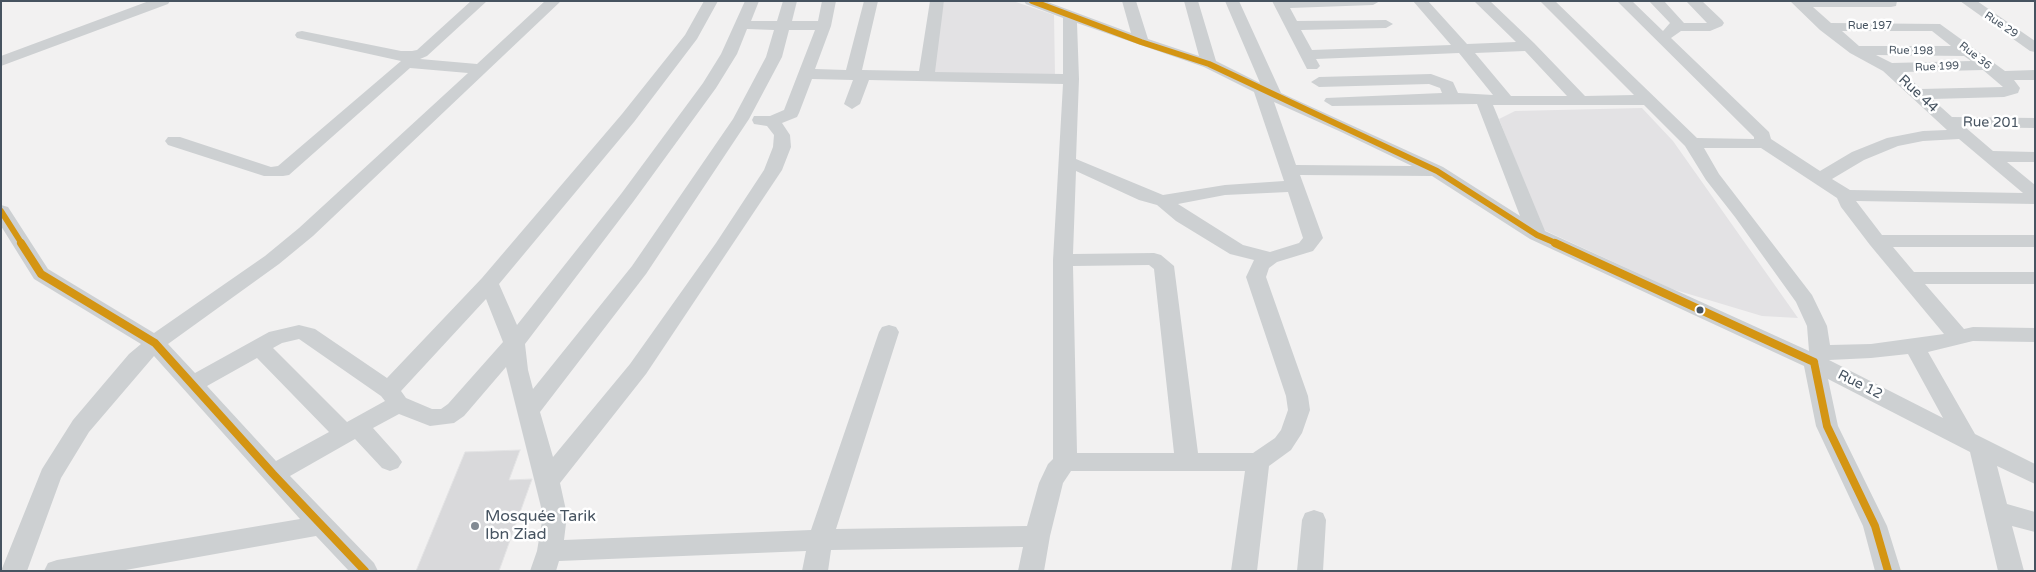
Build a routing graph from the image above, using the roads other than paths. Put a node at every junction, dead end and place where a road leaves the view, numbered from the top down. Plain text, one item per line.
1 (163, 1) edge
2 (480, 1) edge
3 (554, 1) edge
4 (711, 1) edge
5 (752, 1) edge
6 (790, 1) edge
7 (828, 1) edge
8 (871, 1) edge
9 (937, 1) edge
10 (1031, 1) edge
11 (1129, 1) edge
12 (1191, 1) edge
13 (1232, 1) edge
14 (1373, 1) edge
15 (1420, 1) edge
16 (1481, 1) edge
17 (1547, 1) edge
18 (1624, 1) edge
19 (1656, 1) edge
20 (1693, 1) edge
21 (1967, 1) edge
22 (1280, 2) edge
23 (1798, 2) edge
24 (1892, 3) dead end
25 (1070, 16) junction
26 (1386, 24) dead end
27 (744, 25) junction
28 (783, 26) junction
29 (824, 26) junction
30 (1291, 26) junction
31 (1915, 26) joint
32 (1677, 27) junction
33 (1825, 27) junction
34 (302, 35) dead end
35 (1662, 37) junction
36 (1141, 42) junction
37 (1529, 46) junction
38 (2035, 48) edge
39 (1464, 49) junction
40 (1855, 50) junction
41 (1968, 52) junction
42 (1306, 55) junction
43 (1, 61) edge
44 (1209, 64) junction
45 (1986, 65) junction
46 (1889, 68) junction
47 (480, 69) junction
48 (806, 74) junction
49 (858, 75) junction
50 (2035, 75) edge
51 (2001, 76) junction
52 (926, 78) junction
53 (1071, 79) junction
54 (1319, 82) junction
55 (1267, 91) junction
56 (1918, 94) junction
57 (1452, 98) junction
58 (1483, 100) junction
59 (1580, 100) junction
60 (1649, 100) junction
61 (1332, 101) junction
62 (1506, 101) junction
63 (852, 104) dead end
64 (741, 119) junction
65 (772, 121) junction
66 (1948, 122) junction
67 (2035, 123) edge
68 (1345, 127) junction
69 (1963, 134) junction
70 (174, 141) dead end
71 (1762, 141) junction
72 (1692, 143) junction
73 (1990, 156) junction
74 (2035, 156) edge
75 (1067, 162) junction
76 (1437, 171) junction
77 (1293, 178) junction
78 (1819, 178) junction
79 (2034, 194) edge
80 (1847, 196) junction
81 (1162, 201) junction
82 (1, 211) edge
83 (1537, 235) junction
84 (1877, 241) junction
85 (2035, 241) edge
86 (1270, 258) junction
87 (1062, 260) junction
88 (1908, 278) junction
89 (2035, 278) edge
90 (489, 284) junction
91 (889, 332) dead end
92 (2035, 335) edge
93 (1959, 337) junction
94 (155, 342) junction
95 (514, 344) junction
96 (258, 346) junction
97 (1914, 346) junction
98 (1817, 357) junction
99 (193, 384) junction
100 (393, 397) junction
101 (528, 411) junction
102 (352, 431) junction
103 (1973, 442) junction
104 (1187, 461) junction
105 (390, 462) dead end
106 (1065, 462) junction
107 (1258, 462) junction
108 (273, 474) junction
109 (2035, 474) edge
110 (547, 482) junction
111 (1998, 512) junction
112 (1314, 520) dead end
113 (2035, 522) edge
114 (321, 525) junction
115 (1037, 536) junction
116 (820, 540) junction
117 (547, 561) edge
118 (14, 571) edge
119 (57, 571) edge
120 (365, 571) edge
121 (815, 571) edge
122 (1031, 571) edge
123 (1244, 571) edge
124 (1310, 571) edge
125 (1888, 571) edge
126 (2011, 571) edge

1 - 43 street
2 - 34 street
3 - 47 street
4 - 90 street
5 - 27 street
6 - 28 street
7 - 29 street
8 - 49 street
9 - 52 street
10 - 25 street, Rue 12
11 - 36 street
12 - 44 street
13 - 55 street
14 - 22 street
15 - 39 street
16 - 37 street
17 - 60 street
18 - 35 street
19 - 32 street
20 - 32 street
21 - 38 street, Rue 29
22 - 30 street
23 - 24 street
23 - 33 street, Rue 44
25 - 36 street, Rue 12
25 - 53 street
26 - 30 street
27 - 28 street
27 - 95 street
28 - 29 street
28 - 64 street
29 - 48 street
30 - 42 street
31 - 33 street, Rue 197
31 - 41 street, Rue 36
32 - 35 street
33 - 40 street, Rue 44
35 - 71 street
36 - 44 street, Rue 12
37 - 39 street
37 - 59 street
39 - 42 street
39 - 62 street
40 - 41 street, Rue 198
40 - 46 street, Rue 44
41 - 45 street, Rue 36
42 - 54 street
44 - 55 street, Rue 12
45 - 46 street, Rue 199
45 - 51 street, Rue 36
46 - 56 street, Rue 44
47 - 70 street
47 - 94 street
48 - 49 street
48 - 65 street
49 - 52 street
49 - 63 street
50 - 51 street
51 - 56 street, Rue 36
52 - 53 street
53 - 75 street
54 - 57 street
54 - 61 street
55 - 68 street, Rue 12
55 - 77 street
56 - 66 street, Rue 44
57 - 58 street
57 - 61 street
58 - 62 street
58 - 83 street
59 - 60 street
59 - 62 street
60 - 72 street
61 - 68 street
64 - 65 street
64 - 101 street
65 - 110 street
66 - 67 street, Rue 201
66 - 69 street, Rue 44
68 - 76 street, Rue 12
69 - 73 street, Rue 44
69 - 78 street
71 - 72 street
71 - 78 street
72 - 98 street
73 - 74 street
73 - 79 street, Rue 44
75 - 81 street
75 - 87 street
76 - 77 street
76 - 83 street, Rue 12
77 - 81 street
77 - 86 street
78 - 80 street
79 - 80 street
80 - 84 street
81 - 86 street
82 - 94 street
83 - 98 street, Rue 12
84 - 85 street
84 - 88 street
86 - 107 street
87 - 104 street
87 - 106 street
88 - 89 street
88 - 93 street
90 - 95 street
90 - 100 street
91 - 116 street
92 - 93 street
93 - 97 street
94 - 99 street
94 - 118 street
95 - 100 street
95 - 101 street
96 - 99 street
96 - 100 street
96 - 102 street
97 - 98 street
97 - 103 street
98 - 103 street, Rue 12
98 - 125 street
99 - 108 street
100 - 102 street
101 - 110 street
102 - 105 street
102 - 108 street
103 - 109 street, Rue 12
103 - 111 street
104 - 106 street
104 - 107 street
106 - 115 street
107 - 123 street
108 - 114 street
110 - 117 street
111 - 113 street
111 - 126 street
112 - 124 street
114 - 119 street
114 - 120 street
115 - 116 street
115 - 122 street
116 - 117 street
116 - 121 street

